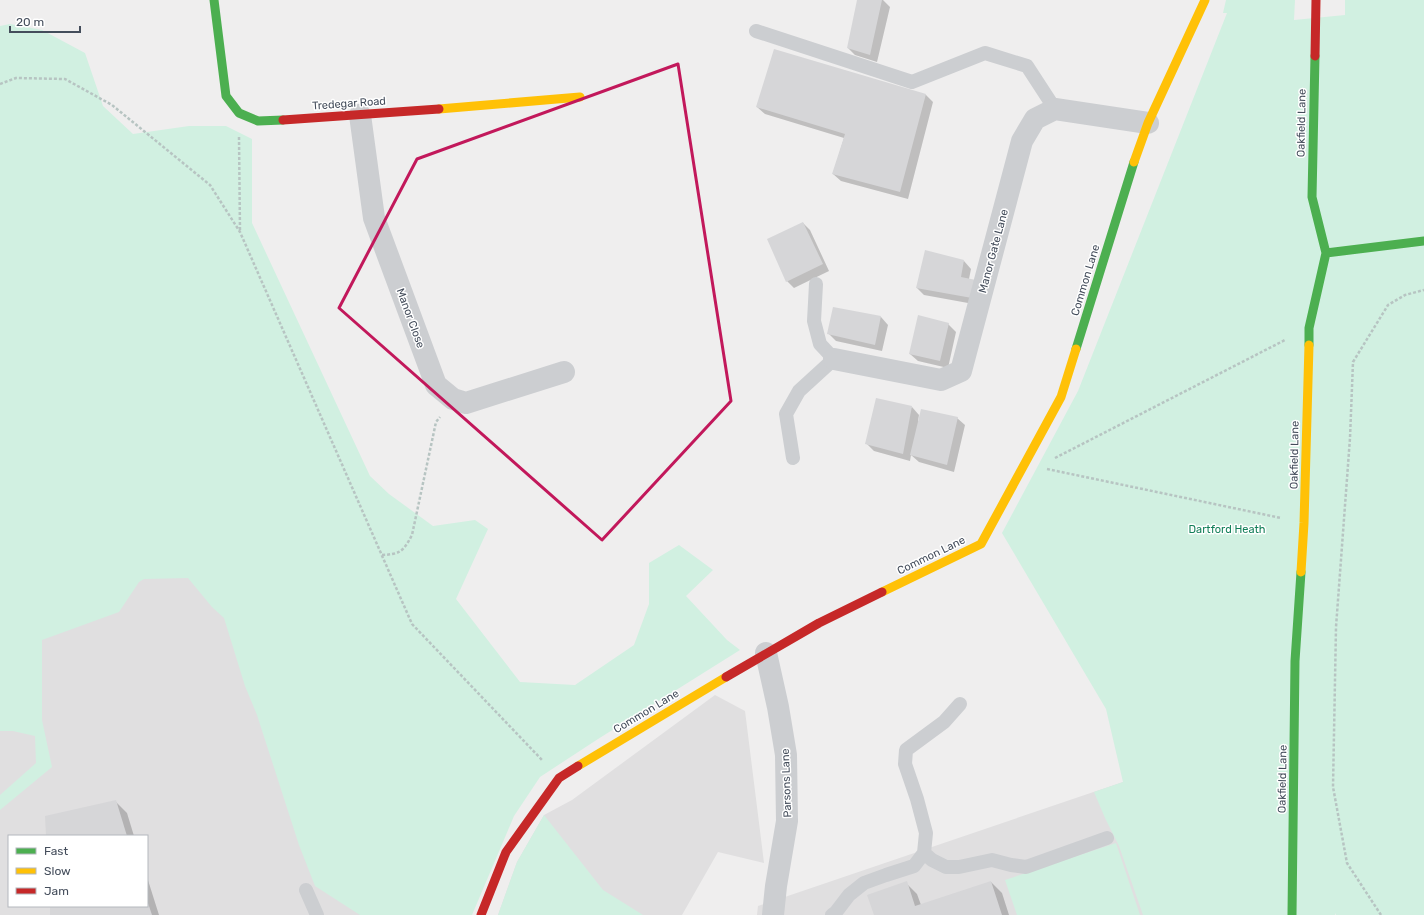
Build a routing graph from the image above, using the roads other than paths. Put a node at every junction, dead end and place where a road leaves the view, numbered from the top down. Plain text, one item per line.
1 (214, 0) edge
2 (1205, 0) edge
3 (1316, 0) edge
4 (756, 31) dead end
5 (580, 97) dead end
6 (1055, 109) junction
7 (360, 115) junction
8 (1148, 123) junction
9 (1424, 240) edge
10 (1326, 253) junction
11 (816, 284) dead end
12 (834, 359) junction
13 (564, 372) dead end
14 (793, 458) dead end
15 (766, 653) junction
16 (960, 704) dead end
17 (1107, 838) dead end
18 (924, 853) junction
19 (306, 890) dead end
20 (317, 915) edge
21 (481, 915) edge
22 (773, 915) edge
23 (832, 915) edge
24 (1292, 915) edge

1 - 7 street, Tredegar Road
2 - 8 street, Common Lane
3 - 10 street, Oakfield Lane
4 - 6 lane
5 - 7 street, Tredegar Road
6 - 8 street
6 - 12 street, Manor Gate Lane
7 - 13 street, Manor Close
8 - 15 street, Common Lane
9 - 10 street
10 - 24 street, Oakfield Lane
11 - 12 lane
12 - 14 lane
15 - 21 street, Common Lane
15 - 22 street, Parsons Lane
16 - 18 lane
17 - 18 lane
18 - 23 lane
19 - 20 lane

